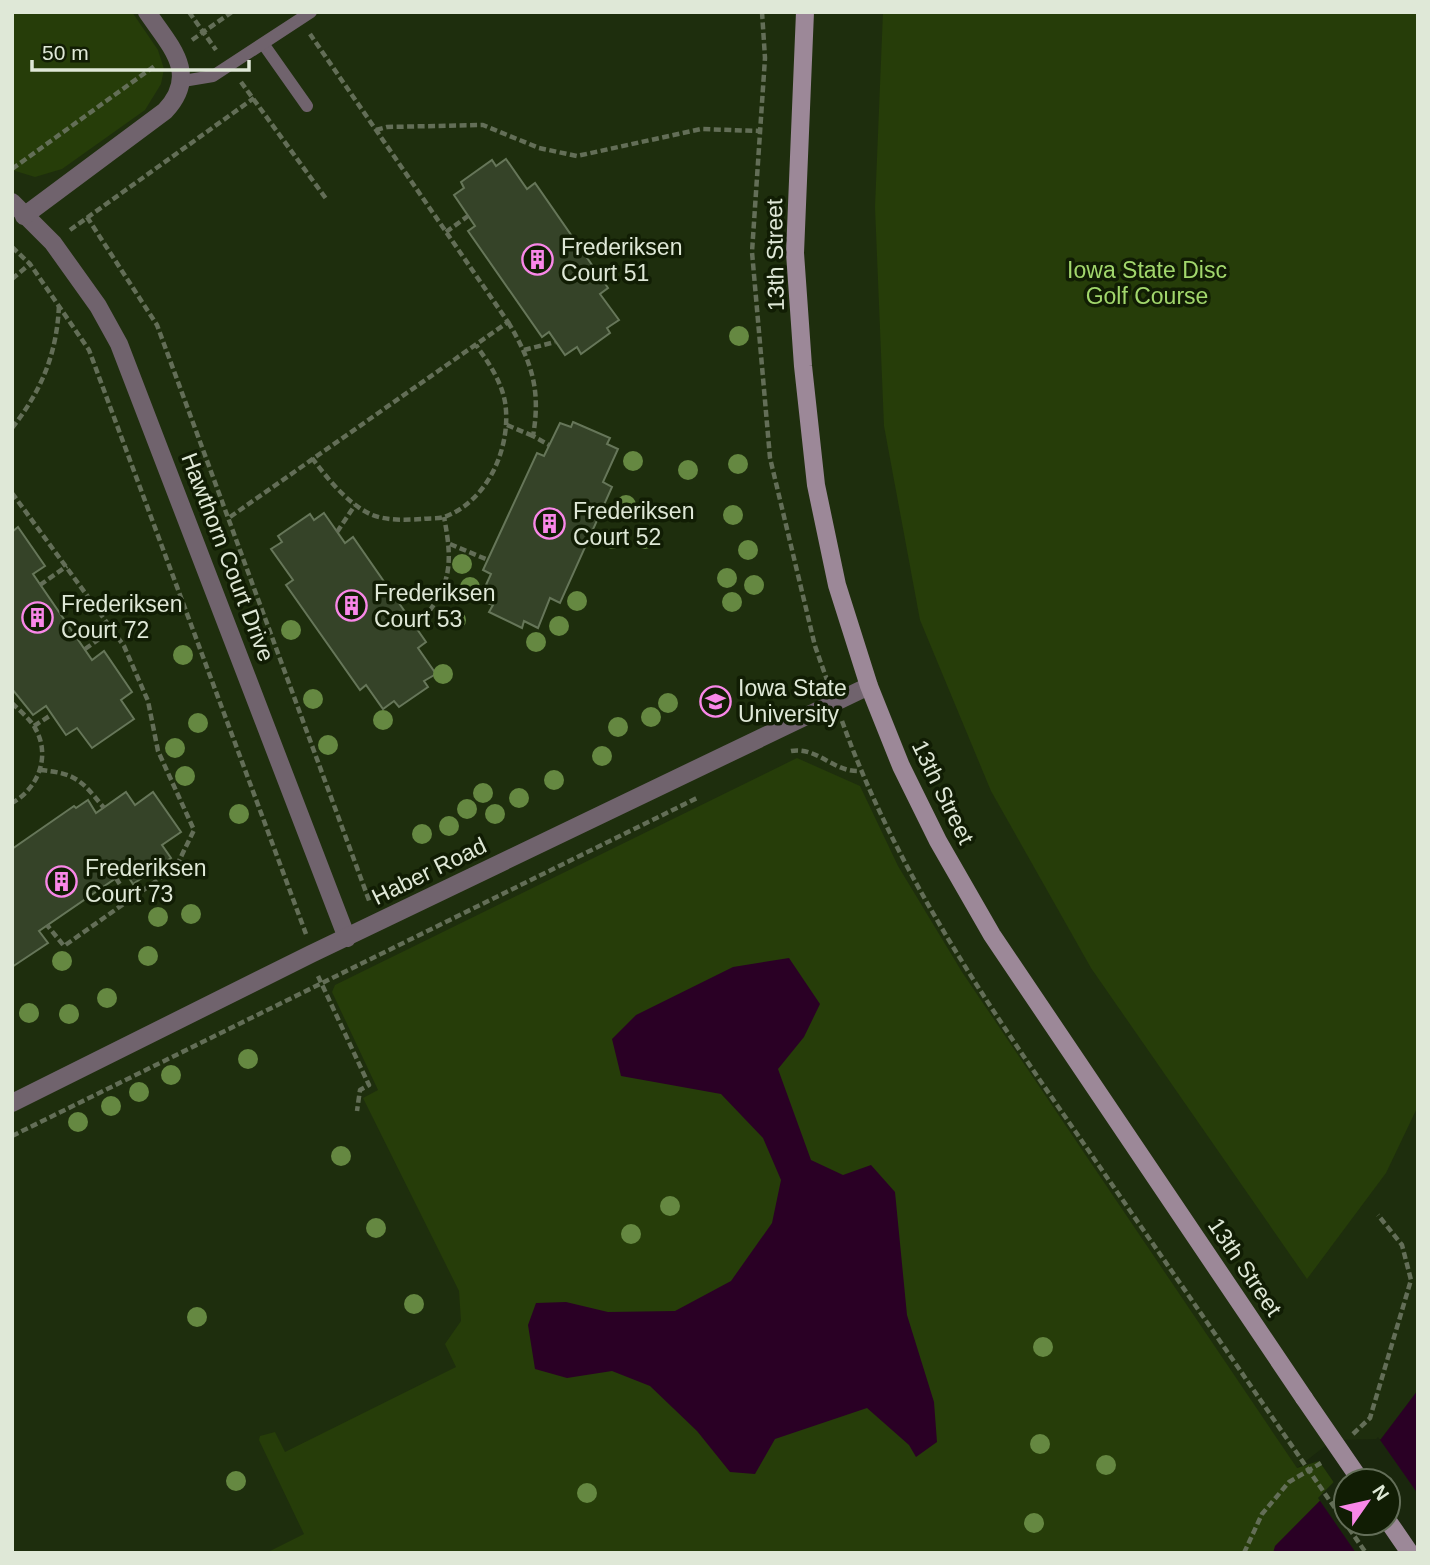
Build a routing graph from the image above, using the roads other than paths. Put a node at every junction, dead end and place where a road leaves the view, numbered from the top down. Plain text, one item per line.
1 (147, 12) edge
2 (311, 12) edge
3 (805, 12) edge
4 (264, 46) junction
5 (183, 81) junction
6 (307, 106) dead end
7 (18, 209) edge
8 (869, 686) junction
9 (347, 938) junction
10 (12, 1103) edge
11 (1351, 1467) edge
12 (1399, 1537) edge
13 (1410, 1553) edge

1 - 5 street
2 - 4 lane
3 - 8 main road, 13th Street
4 - 5 lane
4 - 6 lane
5 - 7 street, Hawthorn Court Drive
7 - 9 street, Hawthorn Court Drive
8 - 9 street, Haber Road
8 - 11 main road, 13th Street, bridge
9 - 10 street, Haber Road
12 - 13 main road

